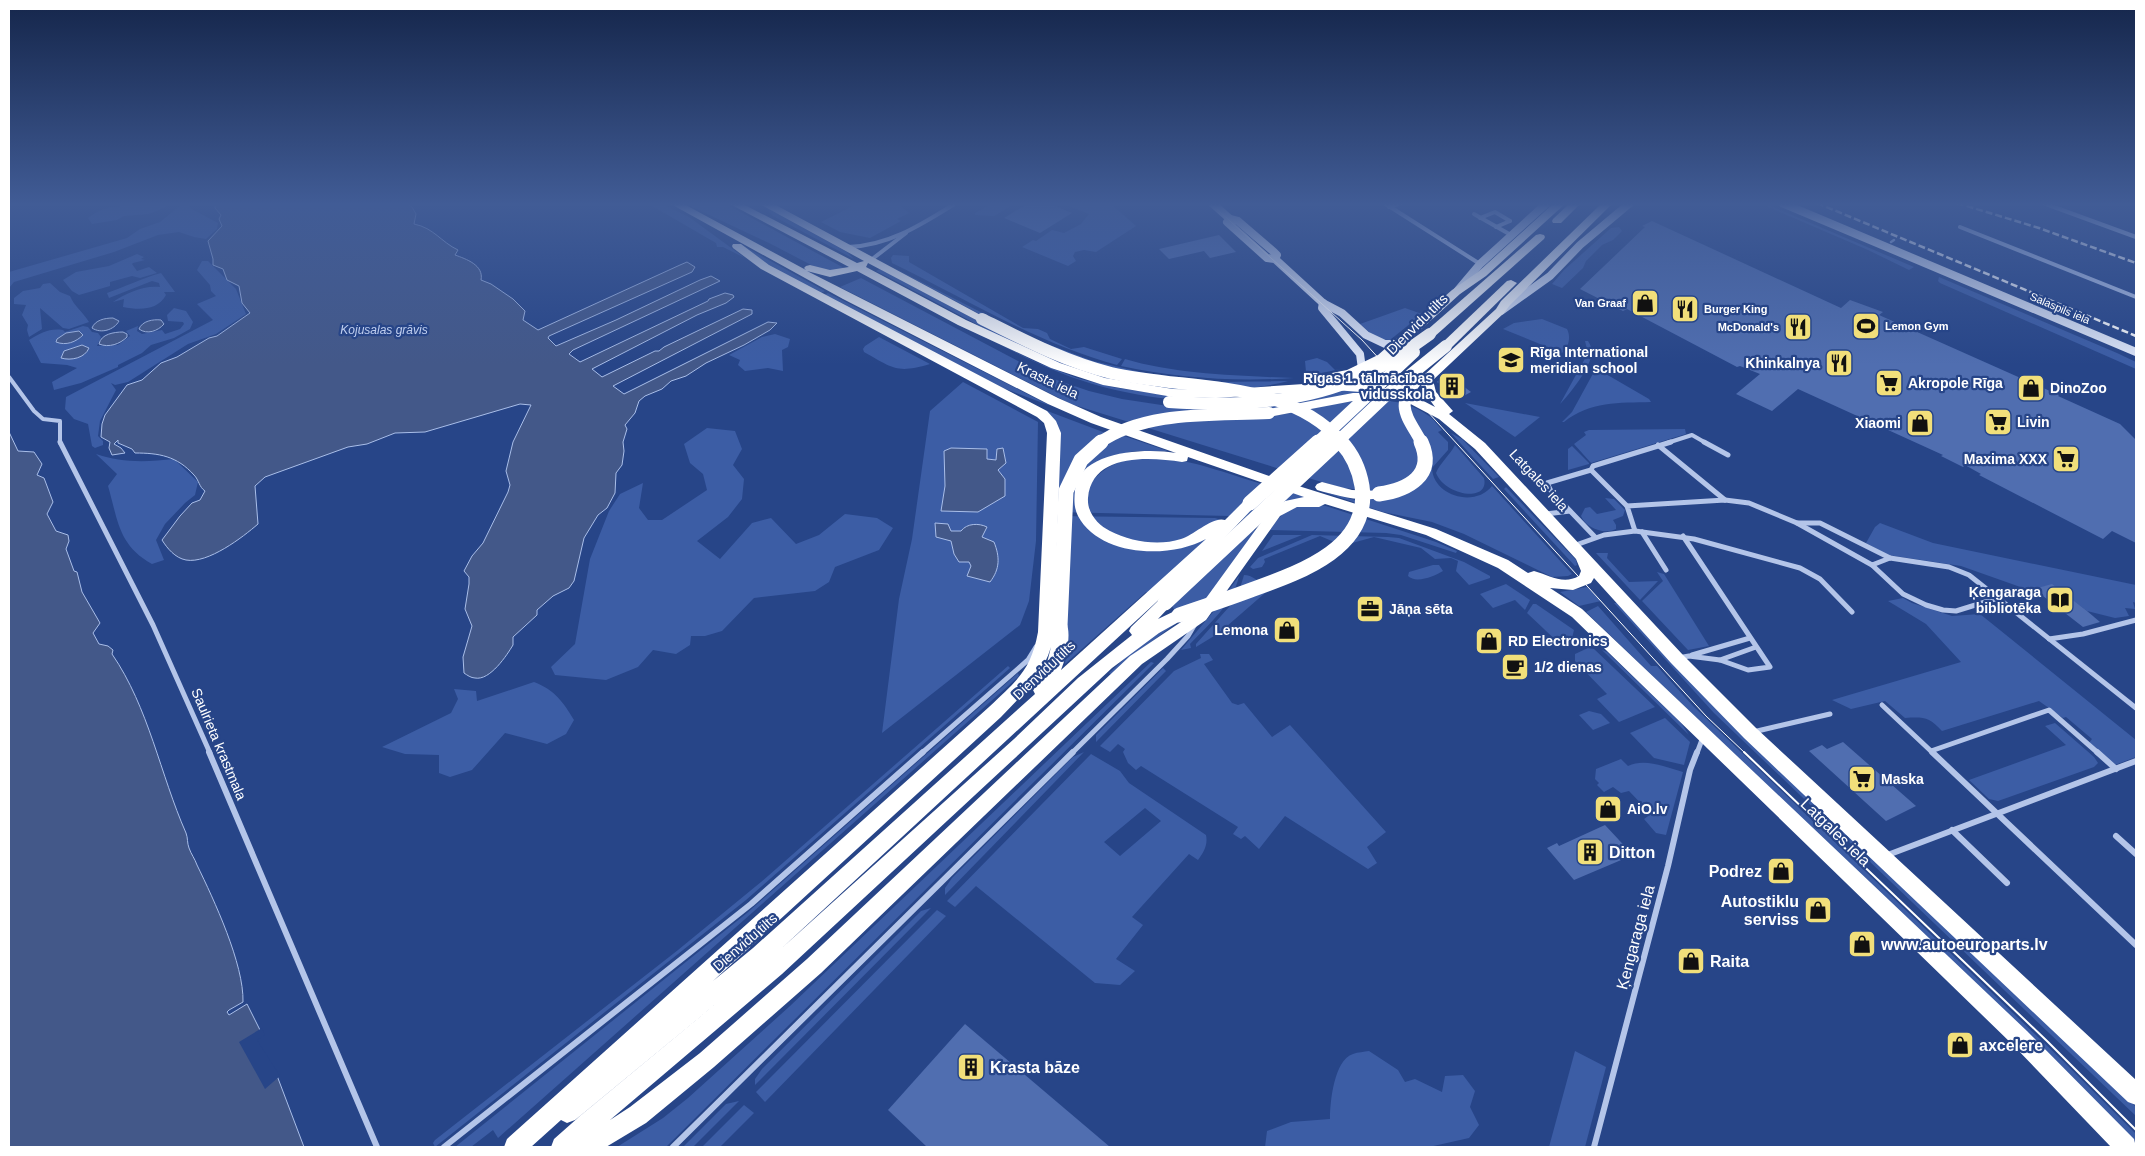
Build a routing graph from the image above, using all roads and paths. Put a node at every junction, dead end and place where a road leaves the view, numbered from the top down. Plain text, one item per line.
1 (752, 257) edge
2 (772, 257) edge
3 (790, 257) edge
4 (838, 257) edge
5 (865, 257) edge
6 (875, 257) edge
7 (1266, 257) edge
8 (1469, 257) edge
9 (1488, 257) edge
10 (1501, 257) edge
11 (1518, 257) edge
12 (1538, 257) edge
13 (1552, 257) edge
14 (1568, 257) edge
15 (1909, 257) edge
16 (2035, 257) edge
17 (871, 260) junction
18 (1480, 264) junction
19 (858, 268) junction
20 (1456, 292) junction
21 (2136, 297) edge
22 (1323, 303) junction
23 (1500, 311) junction
24 (957, 321) junction
25 (1413, 331) junction
26 (1430, 334) junction
27 (1398, 344) junction
28 (1448, 351) junction
29 (2136, 352) edge
30 (1362, 369) junction
31 (9, 377) edge
32 (1288, 388) junction
33 (994, 389) junction
34 (1096, 420) junction
35 (1466, 432) junction
36 (1140, 434) junction
37 (1658, 445) junction
38 (1728, 455) dead end
39 (1242, 470) junction
40 (1591, 470) junction
41 (1725, 500) junction
42 (1250, 503) junction
43 (1627, 506) junction
44 (1570, 511) junction
45 (1543, 514) junction
46 (1377, 516) junction
47 (1797, 523) junction
48 (1635, 531) junction
49 (1431, 532) joint
50 (1642, 532) junction
51 (1683, 536) junction
52 (1595, 537) junction
53 (1577, 551) junction
54 (1890, 558) junction
55 (1502, 564) junction
56 (1872, 566) junction
57 (1666, 570) dead end
58 (1998, 598) junction
59 (1159, 599) junction
60 (1852, 612) dead end
61 (1201, 616) junction
62 (2136, 620) edge
63 (1053, 626) junction
64 (1750, 638) junction
65 (2049, 639) junction
66 (1756, 647) junction
67 (1683, 657) junction
68 (1720, 660) junction
69 (1105, 664) junction
70 (1882, 705) dead end
71 (2136, 708) edge
72 (1830, 714) dead end
73 (1750, 733) junction
74 (1704, 735) junction
75 (1931, 751) junction
76 (2136, 761) edge
77 (969, 764) junction
78 (2116, 769) junction
79 (1996, 813) junction
80 (1952, 830) junction
81 (2116, 836) dead end
82 (2136, 854) edge
83 (1882, 857) junction
84 (2007, 882) dead end
85 (2136, 944) edge
86 (2136, 1094) edge
87 (377, 1147) edge
88 (444, 1147) edge
89 (515, 1147) edge
90 (522, 1147) edge
91 (562, 1147) edge
92 (586, 1147) edge
93 (673, 1147) edge
94 (1594, 1147) edge
95 (2126, 1147) edge

1 - 33 highway
2 - 34 highway, Krasta iela
3 - 19 highway
4 - 19 highway, Krasta iela
5 - 17 highway
6 - 17 street
7 - 22 street
8 - 18 street
9 - 18 street
10 - 20 highway
11 - 26 highway, Dienvidu tilts
12 - 28 highway, Dienvidu tilts
13 - 23 highway
14 - 23 street
15 - 29 street, Salaspils iela
16 - 21 street
17 - 19 highway
17 - 69 highway, bridge
18 - 20 street
19 - 24 highway, Krasta iela
20 - 25 highway
22 - 27 street
22 - 30 street
23 - 28 highway
24 - 26 highway, bridge
24 - 32 highway, Krasta iela
25 - 27 highway
25 - 28 highway
26 - 42 highway, Dienvidu tilts, bridge
27 - 30 highway
28 - 35 highway
28 - 36 highway, bridge
28 - 59 highway, Dienvidu tilts, bridge
30 - 32 highway
31 - 87 street, Saulrieta krastmala
32 - 35 highway, Krasta iela
33 - 34 highway
33 - 63 highway
34 - 36 highway, Krasta iela
35 - 45 highway, Latgales iela
35 - 63 highway, bridge
36 - 39 highway, Krasta iela
37 - 38 street
37 - 40 street
37 - 41 street
39 - 42 highway
39 - 46 highway, Krasta iela
40 - 43 street
40 - 44 street
41 - 43 street
41 - 47 street
42 - 59 highway, Dienvidu tilts
43 - 48 street
44 - 45 street
44 - 52 street
45 - 53 highway, Latgales iela
46 - 49 highway, Krasta iela
46 - 61 highway
47 - 54 street
47 - 56 street
48 - 50 street
48 - 52 street
49 - 55 highway, Latgales iela
50 - 51 street
50 - 57 street
51 - 60 street
51 - 64 street
52 - 53 street
53 - 55 highway, Latgales iela
53 - 67 highway, Latgales iela
54 - 56 street
54 - 58 street
55 - 74 highway, Latgales iela
56 - 58 street
58 - 65 street
59 - 69 highway, Dienvidu tilts
59 - 77 highway, Dienvidu tilts
61 - 92 highway
61 - 93 street
62 - 65 street
63 - 77 highway
63 - 88 street
63 - 89 highway
64 - 66 street
64 - 67 street
65 - 71 street
66 - 68 street
66 - 68 street
67 - 68 street
67 - 73 highway, Latgales iela
69 - 91 highway
70 - 75 street
72 - 73 street
73 - 83 highway, Latgales iela
74 - 94 street, Ķengaraga iela
74 - 95 highway, Latgales iela
75 - 78 street
75 - 79 street
76 - 78 street
77 - 90 highway, Dienvidu tilts
78 - 79 street
79 - 80 street
79 - 85 street
80 - 83 street
80 - 84 street
81 - 82 street
83 - 86 highway, Latgales iela

